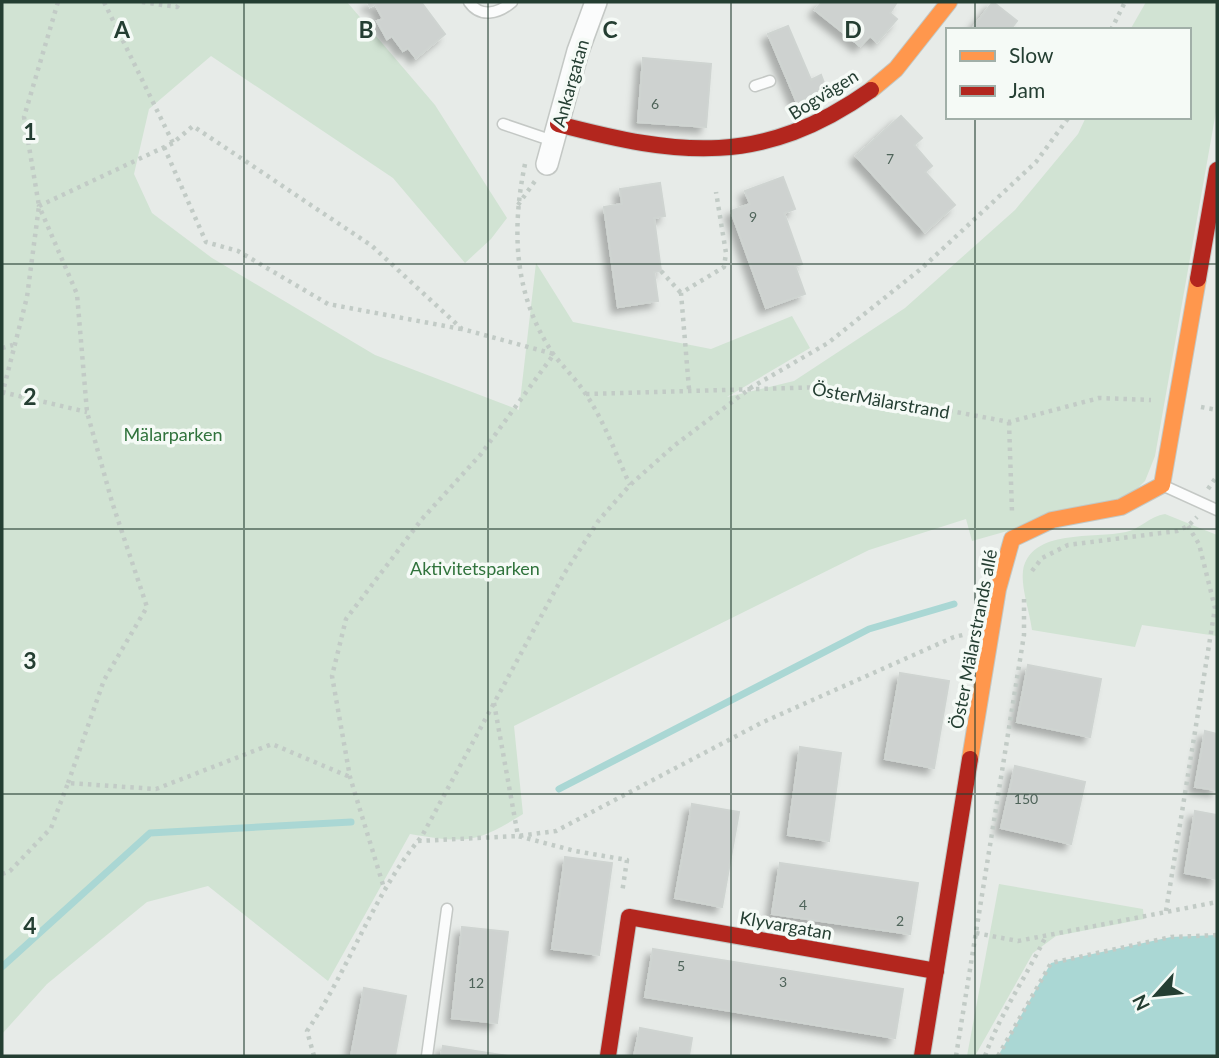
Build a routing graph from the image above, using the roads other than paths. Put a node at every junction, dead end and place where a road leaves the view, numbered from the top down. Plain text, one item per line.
1 (469, 2) edge
2 (512, 2) edge
3 (596, 2) edge
4 (949, 2) edge
5 (770, 81) dead end
6 (755, 86) dead end
7 (503, 124) dead end
8 (556, 132) junction
9 (547, 164) road end
10 (1217, 170) edge
11 (1210, 246) edge
12 (1162, 485) junction
13 (1217, 510) edge
14 (447, 908) dead end
15 (936, 971) junction
16 (427, 1056) edge
17 (608, 1056) edge
18 (922, 1056) edge

1 - 2 lane
3 - 8 street, Ankargatan
4 - 8 street, Bogvägen
5 - 6 lane
7 - 8 lane
8 - 9 street, Ankargatan
10 - 11 street
11 - 12 street
12 - 13 lane
12 - 15 street, Öster Mälarstrands allé
14 - 16 lane
15 - 17 street, Klyvargatan
15 - 18 street, Öster Mälarstrands allé

